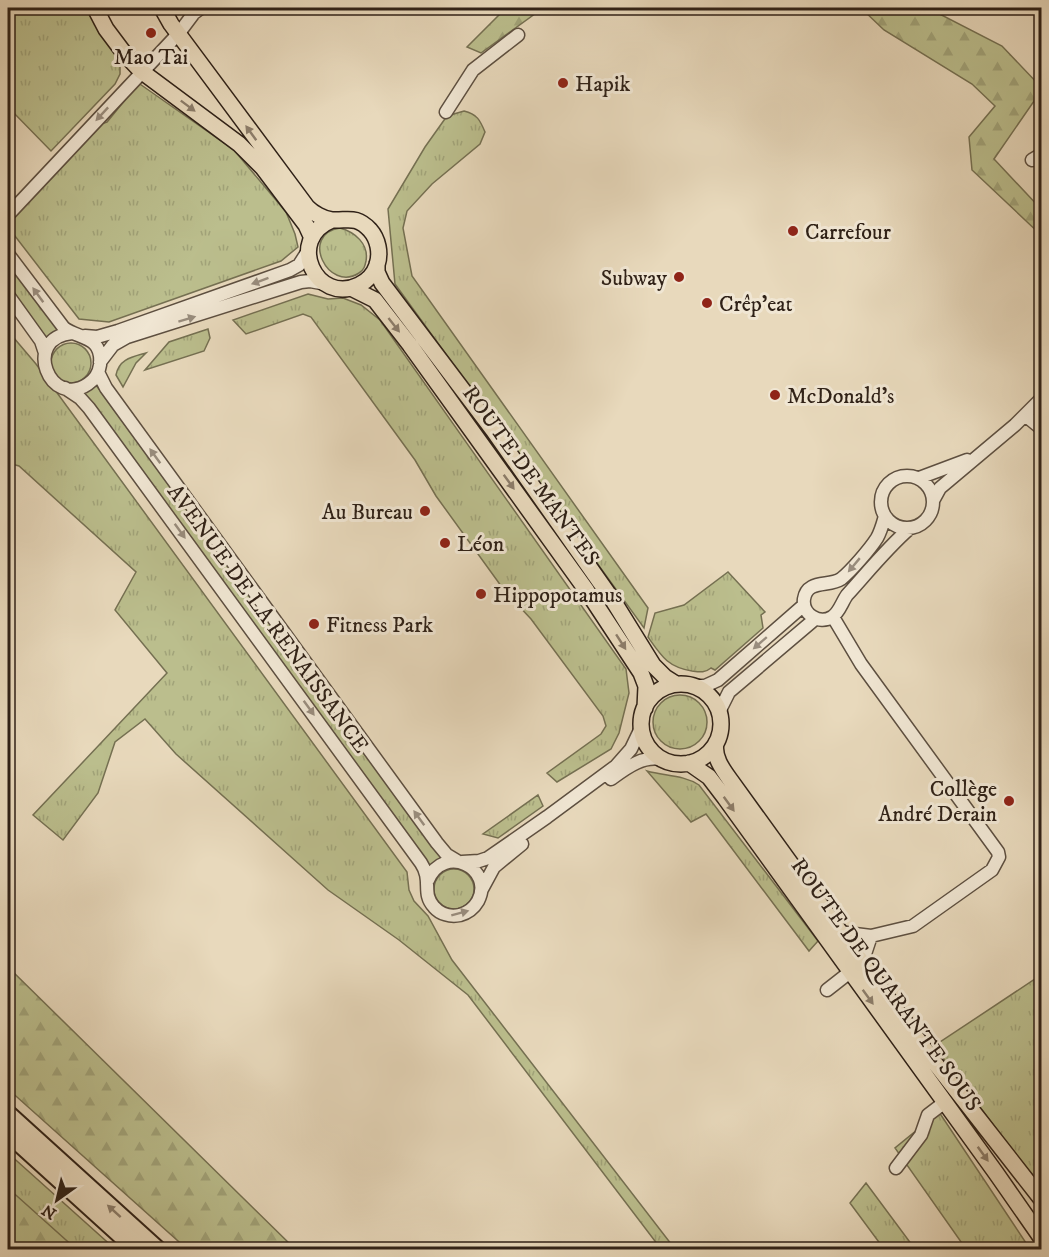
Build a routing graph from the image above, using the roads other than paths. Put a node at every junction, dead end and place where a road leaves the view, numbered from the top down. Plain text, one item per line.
1 (95, 8) edge
2 (162, 8) edge
3 (201, 8) edge
4 (179, 33) junction
5 (518, 36) dead end
6 (141, 71) junction
7 (446, 112) dead end
8 (8, 215) edge
9 (332, 220) junction
10 (310, 244) junction
11 (8, 254) edge
12 (377, 264) junction
13 (326, 284) junction
14 (351, 288) junction
15 (8, 295) edge
16 (72, 333) junction
17 (85, 336) junction
18 (45, 353) junction
19 (99, 367) junction
20 (65, 388) junction
21 (1041, 398) edge
22 (1024, 415) junction
23 (1041, 429) edge
24 (977, 457) junction
25 (919, 478) junction
26 (934, 499) junction
27 (885, 516) junction
28 (910, 528) junction
29 (804, 605) junction
30 (833, 617) junction
31 (815, 618) junction
32 (676, 684) junction
33 (695, 686) junction
34 (645, 708) junction
35 (719, 712) junction
36 (642, 726) junction
37 (716, 743) junction
38 (664, 760) junction
39 (690, 763) junction
40 (459, 862) junction
41 (428, 880) junction
42 (481, 891) junction
43 (839, 932) junction
44 (871, 936) junction
45 (856, 967) junction
46 (827, 990) dead end
47 (945, 1102) junction
48 (969, 1109) junction
49 (8, 1114) edge
50 (8, 1133) edge
51 (896, 1168) dead end
52 (1041, 1200) edge
53 (1041, 1210) edge
54 (1041, 1240) edge
55 (137, 1250) edge
56 (158, 1250) edge

1 - 6 main road
2 - 4 main road
3 - 4 street
4 - 6 street
9 -> 4 main road
5 - 7 street
6 -> 8 street
6 -> 10 main road
9 - 10 main road
9 - 12 main road
10 - 13 main road
10 -> 17 street
16 -> 11 street
12 - 14 main road
12 - 32 main road, ROUTE DE MANTES
13 - 14 main road
19 -> 13 street
14 -> 34 main road, ROUTE DE MANTES
15 - 18 street
16 - 17 street
16 - 18 street
17 - 19 street
18 - 20 street
19 - 20 street
40 -> 19 street, AVENUE DE LA RENAISSANCE
20 -> 41 street, AVENUE DE LA RENAISSANCE
21 - 22 street
22 - 23 street
22 - 24 street
24 - 25 street
24 - 26 street
25 - 26 street
25 - 27 street
26 - 28 street
27 - 28 street
27 -> 29 street
28 - 30 street
29 - 31 street
29 -> 33 street
30 - 31 street
30 - 44 street
31 - 35 street
32 - 33 main road
32 - 34 main road
33 - 35 main road
34 - 36 main road
35 - 37 main road
36 - 38 main road
36 - 40 street
37 - 39 main road
37 - 43 main road
38 - 39 main road
38 - 42 street
39 -> 45 main road, ROUTE DE QUARANTE SOUS
40 - 41 street
40 - 42 street
41 -> 42 street
43 - 44 street
43 - 45 main road
44 - 45 street
45 - 46 street
45 -> 47 main road, ROUTE DE QUARANTE SOUS
45 - 48 main road, ROUTE DE QUARANTE SOUS
47 - 51 street
47 -> 54 main road, ROUTE DE QUARANTE SOUS
48 - 52 main road, ROUTE DE QUARANTE SOUS
48 - 53 main road, ROUTE DE QUARANTE SOUS
56 -> 49 highway
50 - 55 highway

